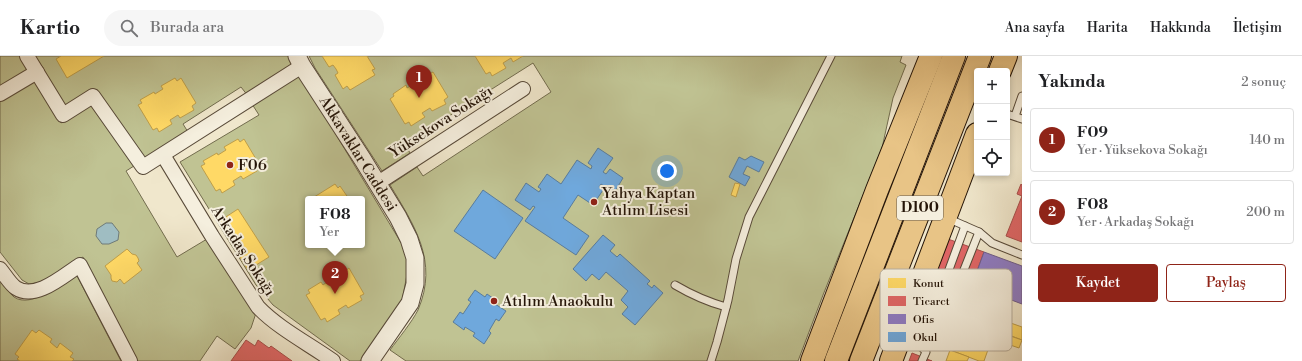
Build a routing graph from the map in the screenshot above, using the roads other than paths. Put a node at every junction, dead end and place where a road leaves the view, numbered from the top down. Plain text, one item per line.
1 (27, 56) edge
2 (832, 56) edge
3 (931, 56) edge
4 (954, 56) edge
5 (980, 56) edge
6 (1006, 56) edge
7 (300, 61) edge
8 (1001, 68) edge
9 (37, 72) junction
10 (523, 89) dead end
11 (0, 94) edge
12 (1022, 96) edge
13 (936, 101) junction
14 (1018, 118) edge
15 (975, 140) edge
16 (163, 155) junction
17 (378, 183) junction
18 (945, 218) junction
19 (965, 226) junction
20 (979, 232) junction
21 (1022, 255) edge
22 (0, 269) edge
23 (897, 269) edge
24 (925, 269) edge
25 (949, 269) edge
26 (964, 269) edge
27 (675, 285) dead end
28 (726, 307) junction
29 (880, 312) edge
30 (823, 333) junction
31 (895, 351) edge
32 (925, 351) edge
33 (130, 361) edge
34 (333, 361) edge
35 (370, 361) edge
36 (711, 361) edge
37 (812, 361) edge
38 (836, 361) edge
39 (861, 361) edge
40 (891, 361) edge
41 (922, 361) edge

1 - 9 street
2 - 28 lane
3 - 30 highway
4 - 13 highway, D100
5 - 23 highway, D100
6 - 8 highway
7 - 16 street
7 - 17 street, Akkavaklar Caddesi
9 - 11 street
9 - 16 street
10 - 17 street, Yüksekova Sokağı
12 - 14 lane
13 - 30 highway
13 - 38 highway, D100
15 - 18 highway
16 - 34 street, Arkadaş Sokağı
17 - 35 street, Akkavaklar Caddesi
18 - 19 lane
18 - 24 highway
19 - 20 lane
19 - 25 lane
20 - 21 lane
20 - 26 lane
22 - 33 street
27 - 28 lane
28 - 36 lane
29 - 39 highway, D100
30 - 37 highway
31 - 40 highway
32 - 41 lane

